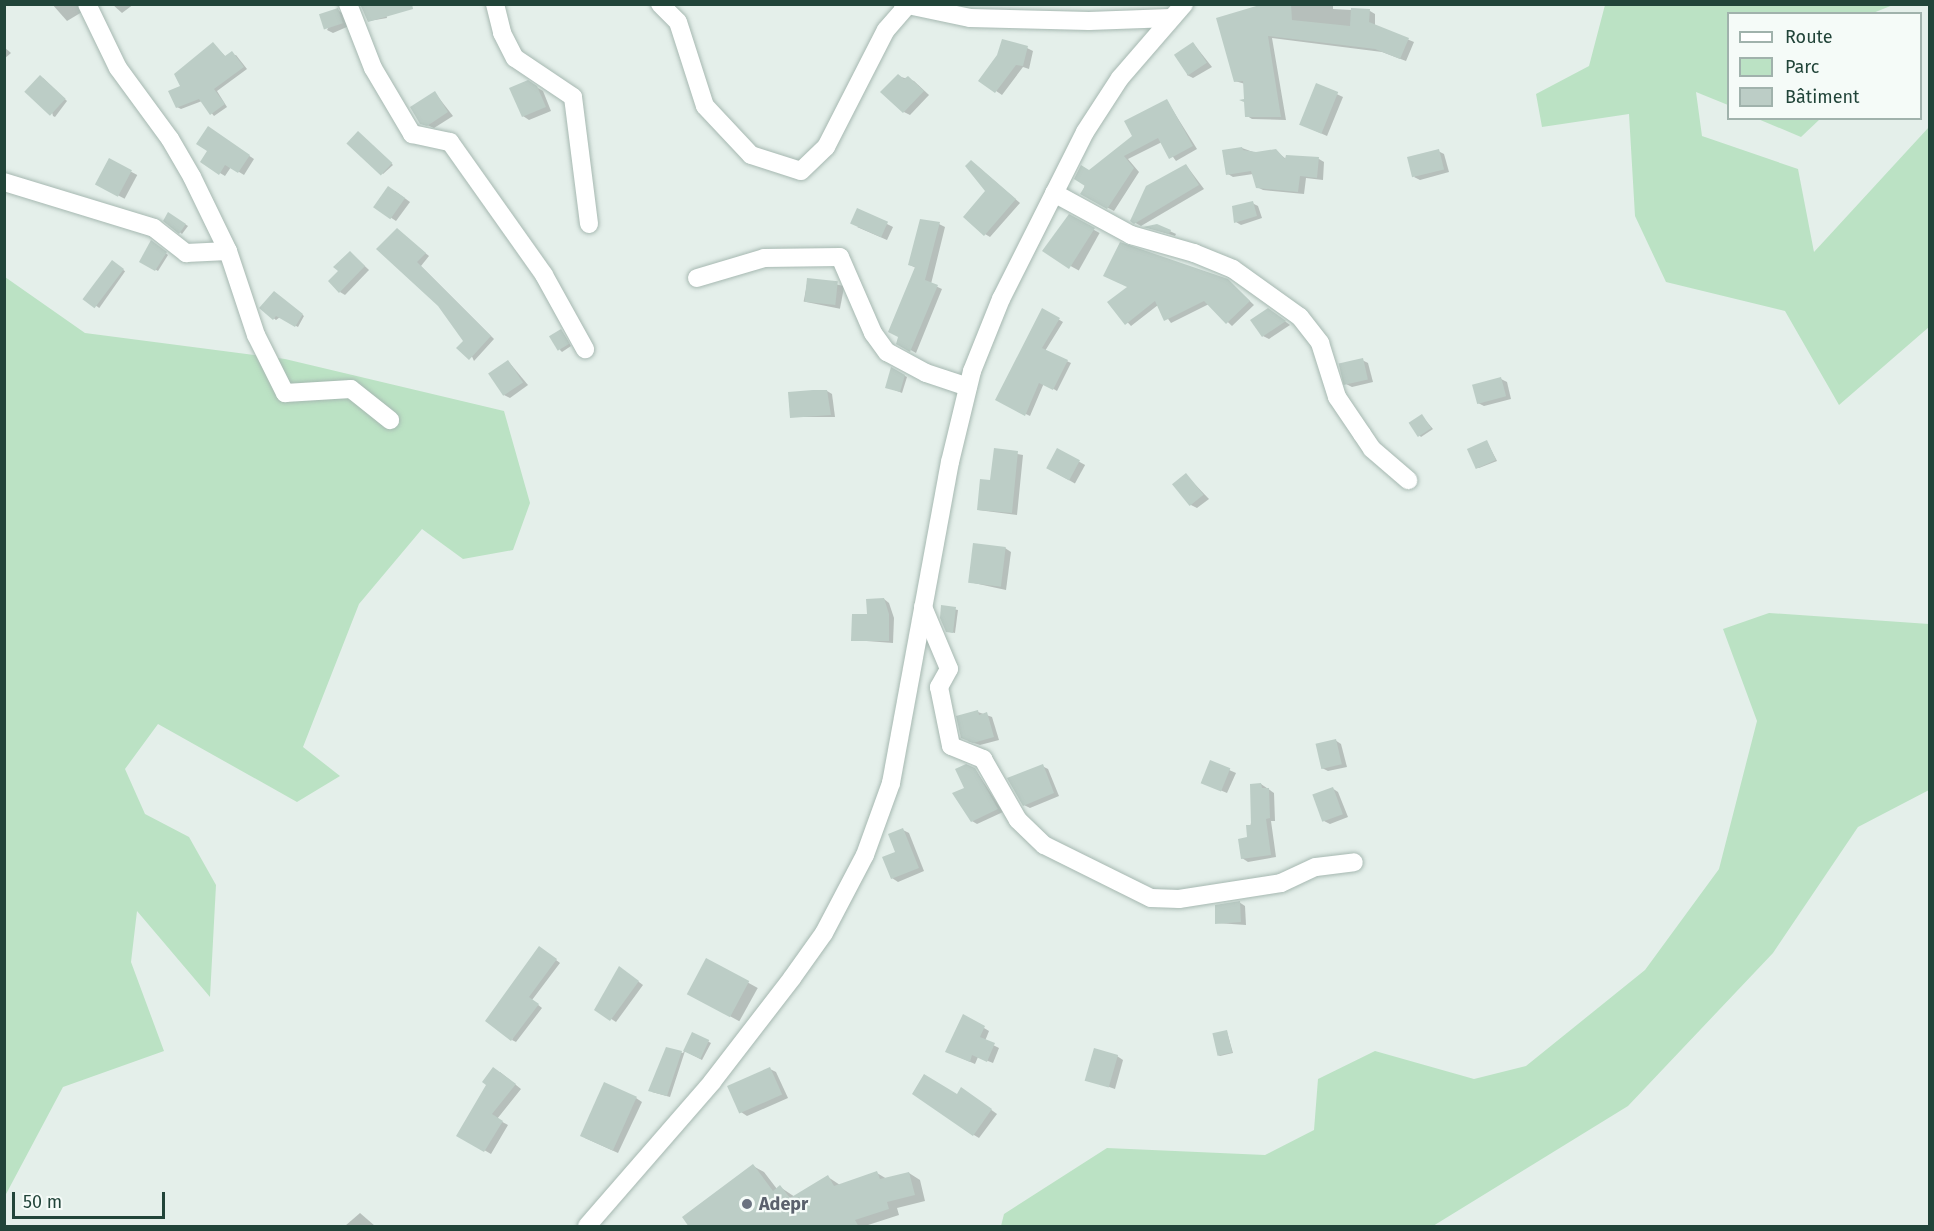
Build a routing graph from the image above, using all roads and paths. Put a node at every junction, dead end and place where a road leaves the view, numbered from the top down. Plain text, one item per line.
1 (87, 4) edge
2 (348, 4) edge
3 (495, 4) edge
4 (660, 4) edge
5 (1184, 4) edge
6 (905, 5) edge
7 (1172, 18) junction
8 (4, 182) edge
9 (1054, 193) junction
10 (589, 224) dead end
11 (228, 251) junction
12 (697, 278) dead end
13 (585, 349) dead end
14 (968, 387) junction
15 (390, 420) dead end
16 (1408, 480) dead end
17 (922, 607) junction
18 (1354, 862) dead end
19 (587, 1227) edge

1 - 11 street
2 - 13 street
3 - 10 street
4 - 6 street
5 - 7 street
6 - 7 street
7 - 9 street
8 - 11 street
9 - 14 street
9 - 16 street
11 - 15 street
12 - 14 street
14 - 17 street
17 - 18 street
17 - 19 street

